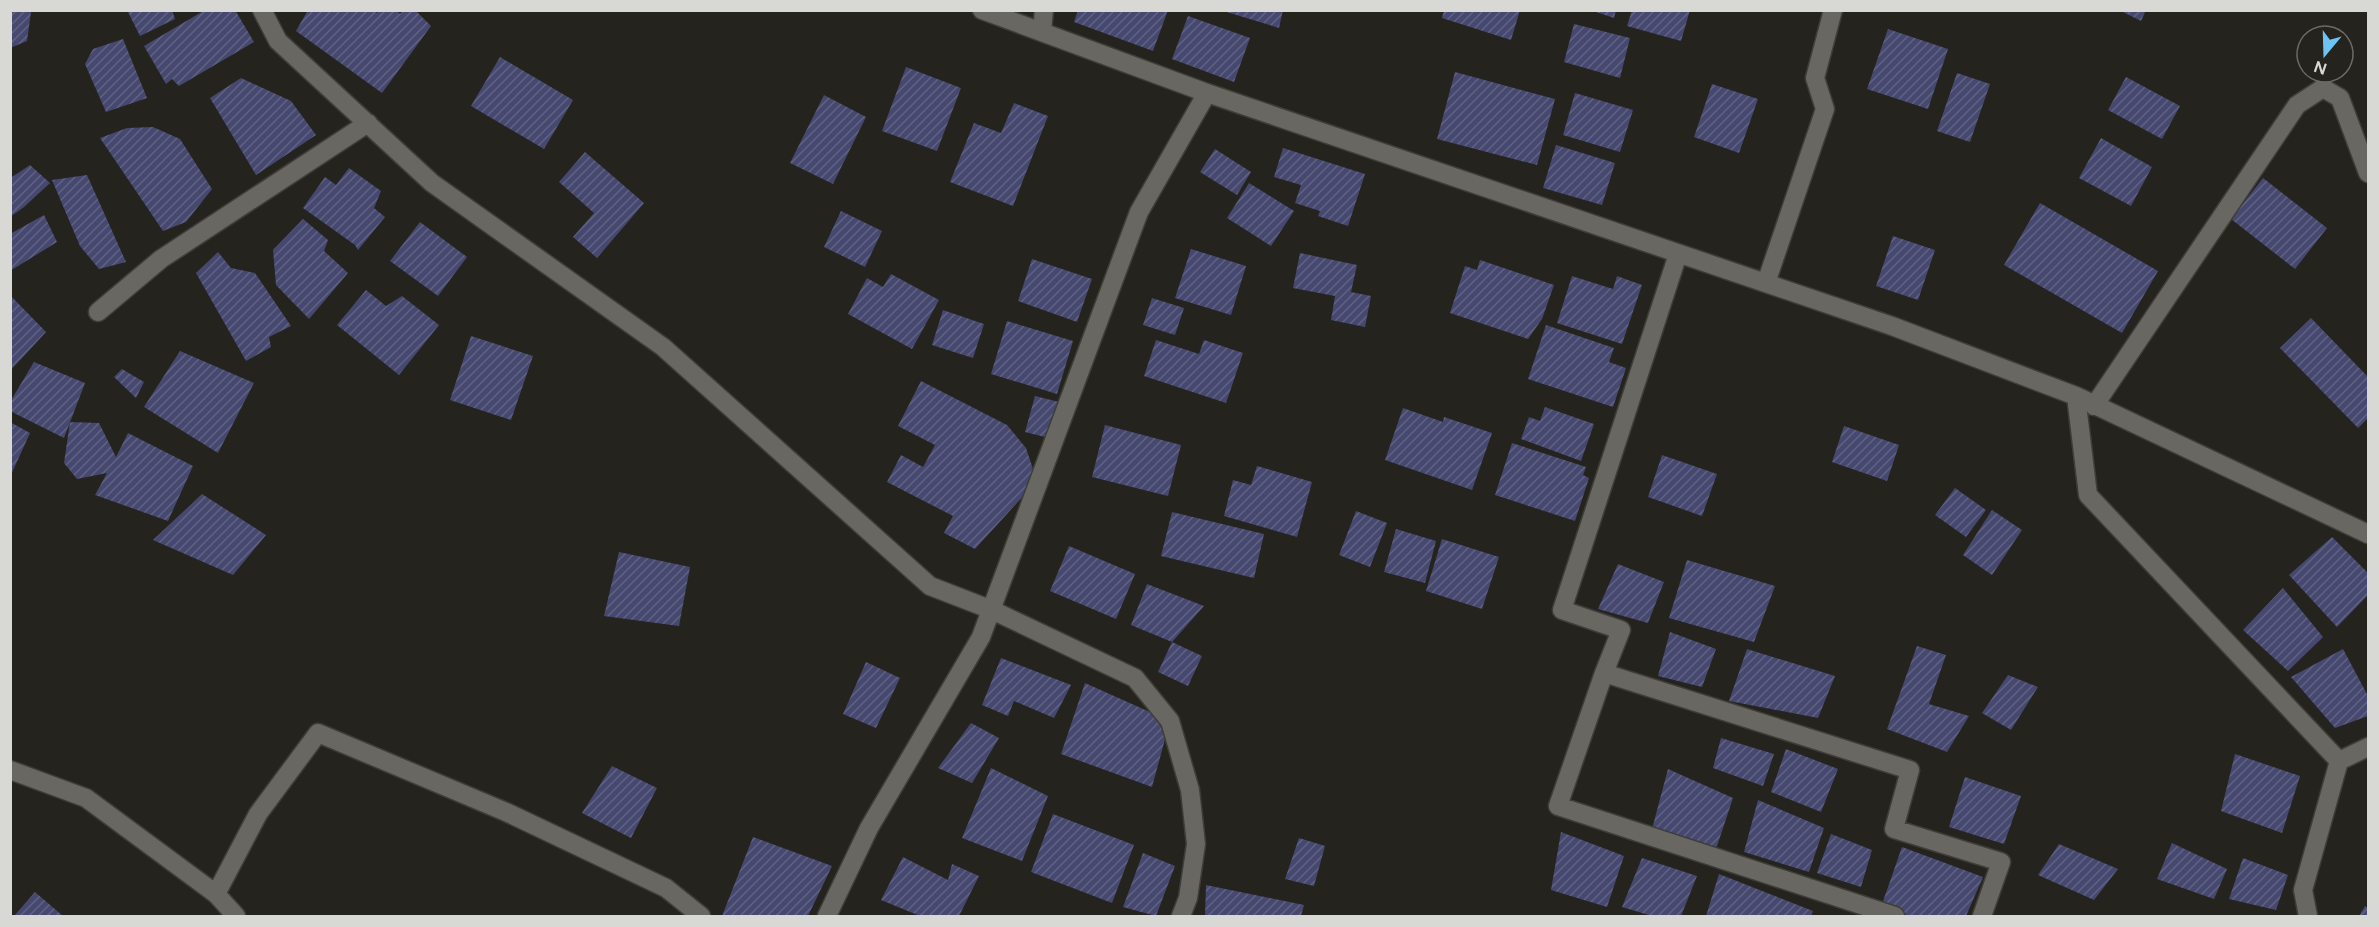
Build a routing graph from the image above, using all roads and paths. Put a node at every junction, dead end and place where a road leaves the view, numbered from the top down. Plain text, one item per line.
1 (262, 10) edge
2 (981, 10) edge
3 (1044, 10) edge
4 (1833, 10) edge
5 (1042, 31) junction
6 (1207, 93) junction
7 (368, 123) junction
8 (2368, 173) edge
9 (1678, 254) junction
10 (1766, 283) junction
11 (98, 312) dead end
12 (2076, 396) junction
13 (2094, 406) junction
14 (2368, 534) edge
15 (992, 610) junction
16 (1604, 673) junction
17 (2368, 747) edge
18 (2340, 761) junction
19 (14, 777) edge
20 (216, 894) junction
21 (236, 916) edge
22 (701, 916) edge
23 (827, 916) edge
24 (1181, 916) edge
25 (1895, 916) edge
26 (1982, 916) edge
27 (2308, 916) edge

1 - 7 street
2 - 5 street
3 - 5 street
4 - 10 street
5 - 6 street
6 - 9 street
6 - 15 street
7 - 11 street
7 - 15 street
8 - 13 street
9 - 10 street
9 - 16 street
10 - 12 street
12 - 13 street
12 - 18 street
13 - 14 street
15 - 23 street
15 - 24 street
16 - 25 street
16 - 26 street
17 - 18 street
18 - 27 street
19 - 20 street
20 - 21 street
20 - 22 street

